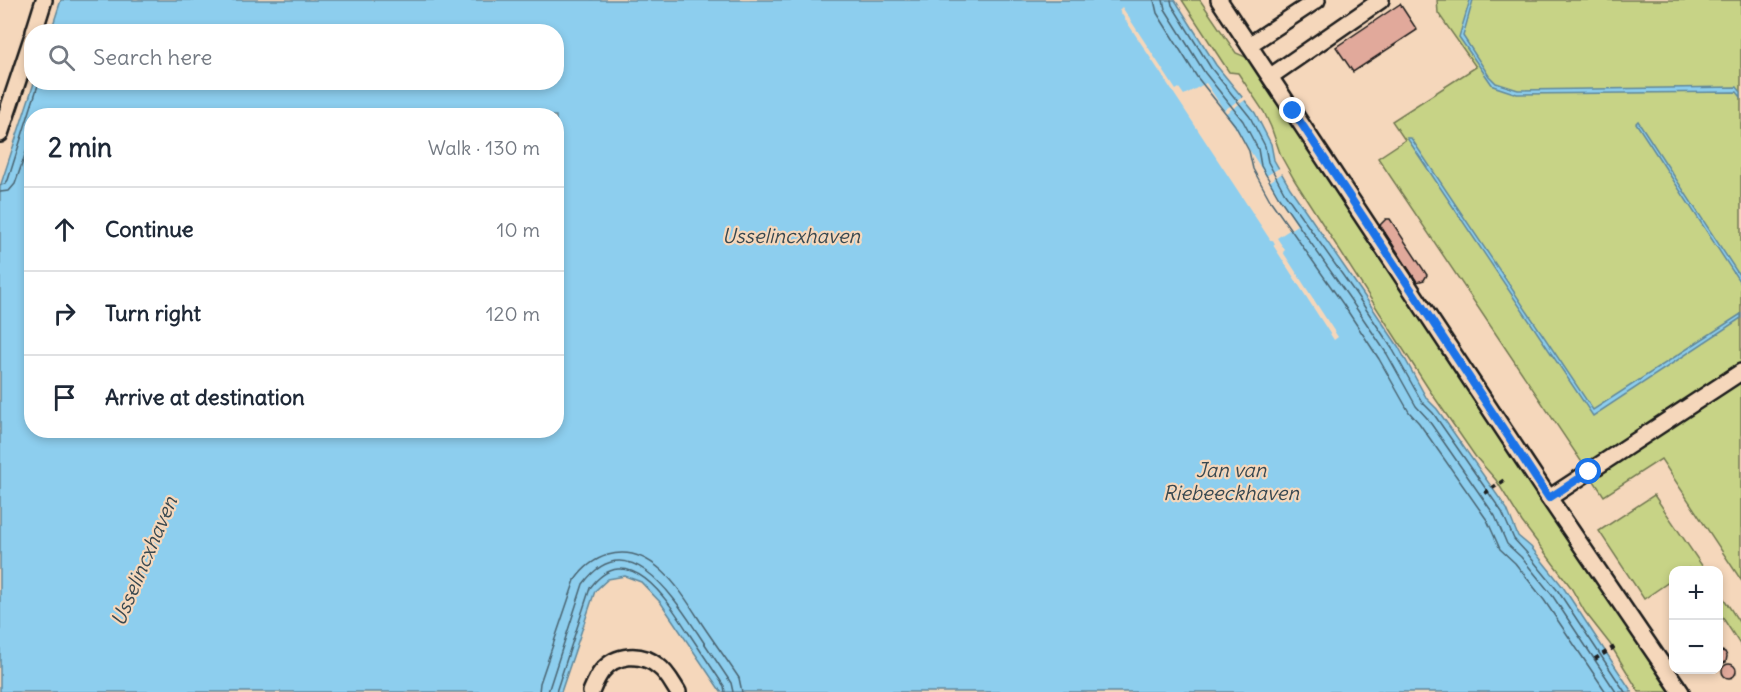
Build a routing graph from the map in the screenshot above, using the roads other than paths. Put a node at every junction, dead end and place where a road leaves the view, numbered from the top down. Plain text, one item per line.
1 (44, 0) edge
2 (1219, 0) edge
3 (1317, 0) edge
4 (1381, 0) edge
5 (36, 24) edge
6 (1252, 49) junction
7 (24, 62) edge
8 (1270, 76) junction
9 (0, 134) edge
10 (1741, 372) edge
11 (1549, 498) junction
12 (591, 692) edge
13 (678, 692) edge
14 (1681, 692) edge

1 - 5 lane
2 - 6 lane
3 - 6 lane
4 - 8 lane
6 - 8 lane
7 - 9 lane
8 - 11 lane
10 - 11 lane
11 - 14 lane
12 - 13 lane

